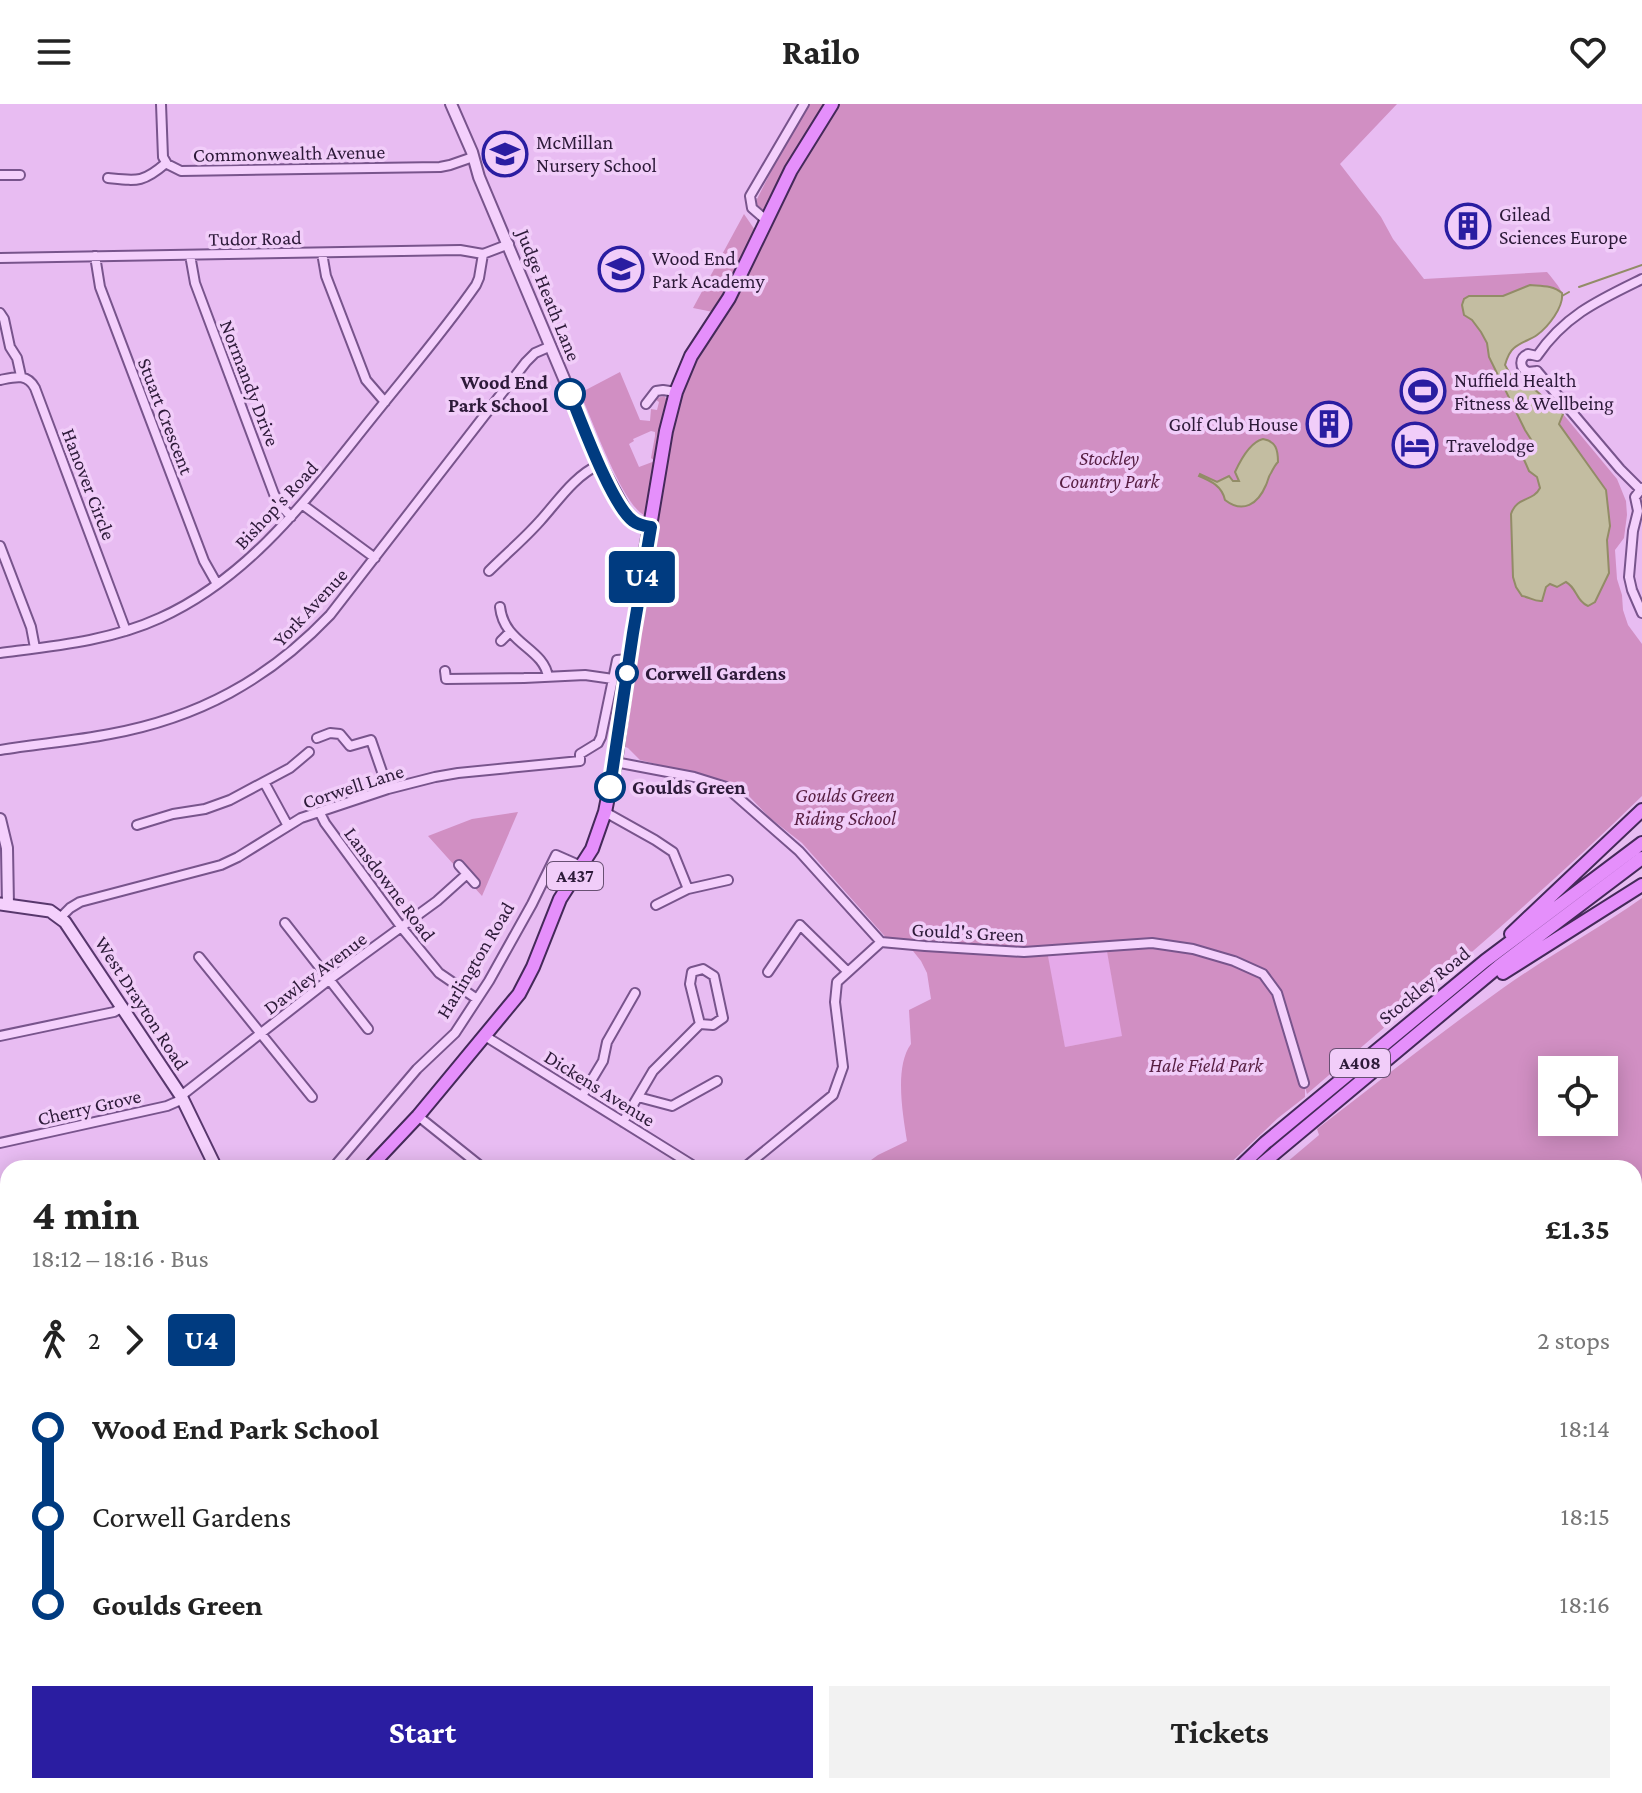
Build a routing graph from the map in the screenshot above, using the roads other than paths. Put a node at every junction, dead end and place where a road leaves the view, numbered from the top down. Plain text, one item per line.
1 (161, 104) edge
2 (451, 104) edge
3 (804, 104) edge
4 (832, 104) edge
5 (473, 157) junction
6 (166, 163) junction
7 (0, 175) edge
8 (20, 175) dead end
9 (108, 178) dead end
10 (767, 221) junction
11 (509, 244) junction
12 (322, 253) junction
13 (483, 254) junction
14 (190, 255) junction
15 (95, 256) junction
16 (0, 258) edge
17 (1642, 279) edge
18 (0, 313) edge
19 (551, 346) junction
20 (26, 351) dead end
21 (16, 355) junction
22 (1537, 356) junction
23 (1537, 371) junction
24 (21, 376) junction
25 (0, 380) edge
26 (676, 392) junction
27 (385, 402) junction
28 (646, 404) dead end
29 (600, 464) junction
30 (1641, 488) edge
31 (303, 505) junction
32 (1640, 513) edge
33 (291, 517) junction
34 (651, 527) junction
35 (0, 546) edge
36 (375, 558) junction
37 (489, 571) dead end
38 (217, 584) junction
39 (500, 607) dead end
40 (1642, 613) edge
41 (126, 631) junction
42 (510, 632) junction
43 (501, 641) dead end
44 (35, 648) junction
45 (0, 653) edge
46 (629, 659) junction
47 (445, 671) dead end
48 (548, 677) junction
49 (613, 679) junction
50 (367, 729) dead end
51 (317, 738) dead end
52 (371, 740) junction
53 (0, 750) edge
54 (309, 752) dead end
55 (615, 762) junction
56 (264, 782) junction
57 (388, 789) junction
58 (1642, 810) edge
59 (605, 812) junction
60 (320, 813) junction
61 (0, 819) edge
62 (137, 825) dead end
63 (288, 826) junction
64 (1642, 843) edge
65 (1642, 858) edge
66 (459, 865) dead end
67 (581, 866) junction
68 (467, 874) junction
69 (728, 880) dead end
70 (475, 883) dead end
71 (1642, 885) edge
72 (688, 889) junction
73 (4, 904) edge
74 (656, 905) dead end
75 (61, 917) junction
76 (285, 923) dead end
77 (402, 928) junction
78 (881, 942) junction
79 (199, 957) dead end
80 (1485, 961) junction
81 (768, 972) dead end
82 (848, 972) junction
83 (330, 979) junction
84 (635, 993) dead end
85 (477, 999) junction
86 (1459, 1000) junction
87 (123, 1007) junction
88 (700, 1024) junction
89 (368, 1029) dead end
90 (260, 1035) junction
91 (0, 1036) edge
92 (485, 1036) junction
93 (717, 1081) dead end
94 (1304, 1083) dead end
95 (582, 1096) junction
96 (312, 1097) dead end
97 (638, 1097) junction
98 (182, 1098) junction
99 (418, 1116) junction
100 (623, 1122) junction
101 (0, 1143) edge
102 (212, 1160) edge
103 (340, 1160) edge
104 (377, 1160) edge
105 (473, 1160) edge
106 (684, 1160) edge
107 (754, 1160) edge
108 (1247, 1160) edge
109 (1266, 1160) edge

1 - 6 street, Commonwealth Avenue
2 - 5 street, Judge Heath Lane
3 - 10 street
4 - 10 main road, A437
5 - 6 street, Commonwealth Avenue
5 - 11 street, Judge Heath Lane
6 - 9 street
7 - 8 street
10 - 26 main road, A437
11 - 13 street, Tudor Road
11 - 19 street, Judge Heath Lane
12 - 13 street, Tudor Road
12 - 14 street, Tudor Road
12 - 27 street
13 - 27 street, Bishop's Road
14 - 15 street, Tudor Road
14 - 33 street, Normandy Drive
15 - 16 street, Tudor Road
15 - 38 street, Stuart Crescent
17 - 22 street
18 - 21 street
19 - 29 street, Judge Heath Lane
19 - 36 street, York Avenue
20 - 21 street
21 - 24 street
22 - 23 street
22 - 23 street
23 - 30 street
24 - 25 street
24 - 41 street, Hanover Circle
26 - 28 street
26 - 34 main road, A437
27 - 31 street, Bishop's Road
29 - 34 street, Judge Heath Lane
29 - 37 street
30 - 32 street
31 - 33 street, Bishop's Road
31 - 36 street
32 - 40 street
33 - 38 street, Bishop's Road
34 - 46 main road, A437
35 - 44 street
36 - 53 street, York Avenue
38 - 41 street, Bishop's Road
39 - 42 street
41 - 44 street, Bishop's Road
42 - 43 street
42 - 48 street
44 - 45 street, Bishop's Road
46 - 49 street
46 - 55 main road, A437
47 - 48 street
48 - 49 street
49 - 57 street, Corwell Lane
50 - 52 street
51 - 52 street
52 - 57 street
54 - 56 street
55 - 59 main road, A437
55 - 78 street, Gould's Green
56 - 62 street
56 - 63 street
57 - 60 street, Corwell Lane
58 - 80 main road
59 - 67 main road, A437
59 - 72 street
60 - 63 street, Corwell Lane
60 - 77 street, Lansdowne Road
61 - 73 street
63 - 75 street, Corwell Lane
64 - 80 main road, Stockley Road / A408
65 - 86 main road, Stockley Road / A408
66 - 68 street
67 - 85 street, Harlington Road
67 - 92 main road, A437
68 - 70 street
68 - 77 street, Dawley Avenue
69 - 72 street
71 - 86 main road
72 - 74 street
73 - 75 main road
75 - 87 main road, West Drayton Road
76 - 83 street
77 - 83 street, Dawley Avenue
77 - 85 street, Lansdowne Road
78 - 82 street
78 - 94 street, Gould's Green
79 - 90 street
80 - 108 main road, Stockley Road / A408
81 - 82 street
82 - 107 street
83 - 89 street
83 - 90 street, Dawley Avenue
84 - 95 street
85 - 103 street, Harlington Road
86 - 109 main road, Stockley Road / A408
87 - 91 street
87 - 98 main road, West Drayton Road
88 - 88 street
88 - 97 street
90 - 96 street
90 - 98 street, Dawley Avenue
92 - 95 street, Dickens Avenue
92 - 99 main road, A437
93 - 97 street
95 - 100 street, Dickens Avenue
97 - 100 street
98 - 101 street, Cherry Grove
98 - 102 main road, West Drayton Road
99 - 104 main road, A437
99 - 105 street
100 - 106 street, Dickens Avenue

